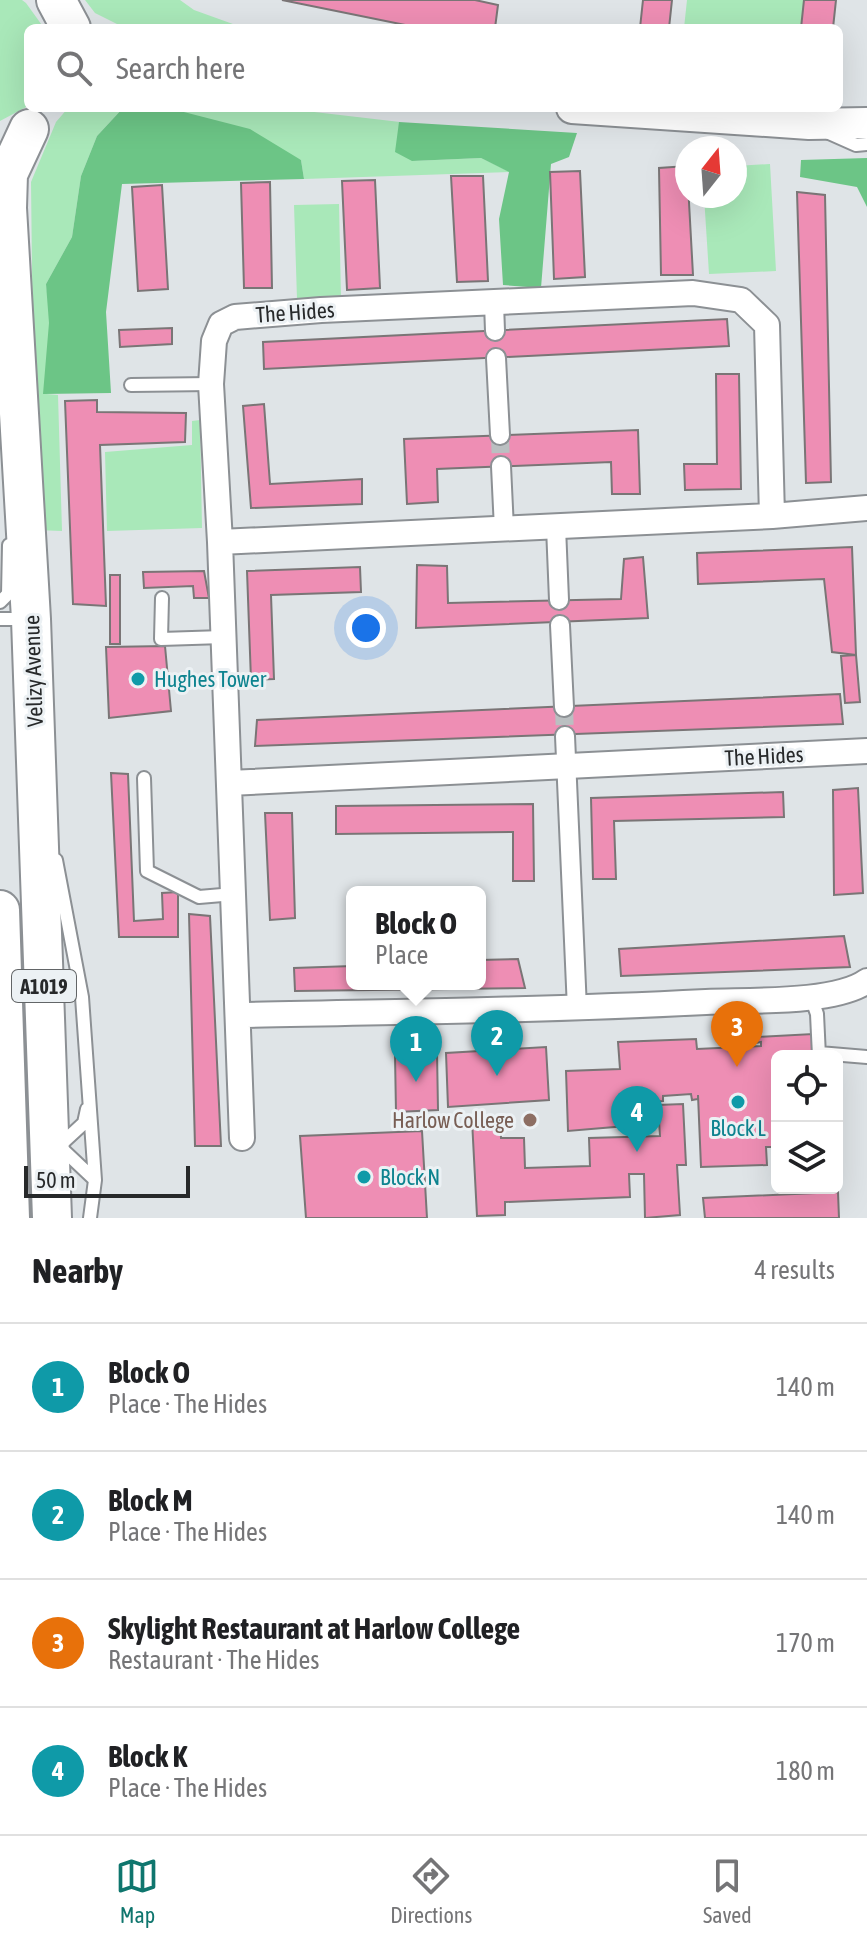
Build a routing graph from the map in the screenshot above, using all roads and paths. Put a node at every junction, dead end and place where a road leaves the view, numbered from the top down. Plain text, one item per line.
1 (631, 112) edge
2 (867, 123) edge
3 (809, 124) junction
4 (27, 126) edge
5 (867, 144) edge
6 (494, 303) junction
7 (12, 326) junction
8 (495, 331) dead end
9 (496, 358) dead end
10 (211, 384) junction
11 (131, 385) dead end
12 (500, 435) tunnel mouth
13 (501, 466) tunnel mouth
14 (10, 485) dead end
15 (867, 508) edge
16 (772, 516) junction
17 (556, 527) junction
18 (504, 529) junction
19 (9, 532) dead end
20 (220, 542) junction
21 (162, 598) dead end
22 (559, 600) dead end
23 (10, 613) edge
24 (560, 625) dead end
25 (223, 637) junction
26 (564, 707) tunnel mouth
27 (565, 736) tunnel mouth
28 (867, 751) edge
29 (36, 755) junction
30 (566, 766) junction
31 (144, 778) dead end
32 (229, 783) junction
33 (234, 894) junction
34 (0, 910) edge
35 (867, 981) edge
36 (811, 997) junction
37 (577, 1009) junction
38 (239, 1015) junction
39 (819, 1050) edge
40 (843, 1056) edge
41 (867, 1057) edge
42 (90, 1098) junction
43 (242, 1138) dead end
44 (95, 1180) junction
45 (10, 1218) edge
46 (52, 1218) edge
47 (90, 1218) edge

1 - 3 street
2 - 3 street
3 - 5 lane
4 - 7 main road, Velizy Avenue / A1019
6 - 8 street
6 - 10 street, The Hides
6 - 16 street, The Hides
7 - 14 lane
7 - 23 main road, Velizy Avenue / A1019
9 - 12 street
10 - 11 lane
10 - 20 street, The Hides
13 - 18 street
15 - 16 street
16 - 17 street
17 - 18 street
17 - 22 street
18 - 20 street
19 - 23 lane
20 - 25 street, The Hides
21 - 25 lane
23 - 29 main road, Velizy Avenue / A1019
24 - 26 street
25 - 32 street, The Hides
27 - 30 street
28 - 30 street, The Hides
29 - 42 lane
29 - 46 main road, Velizy Avenue / A1019
30 - 32 street, The Hides
30 - 37 street
31 - 33 lane
32 - 33 street, The Hides
33 - 38 street, The Hides
34 - 45 main road, A1019
35 - 36 street
36 - 37 street
36 - 39 lane
37 - 38 street
38 - 43 street, The Hides
40 - 41 lane
42 - 44 lane
42 - 44 lane
44 - 47 lane

